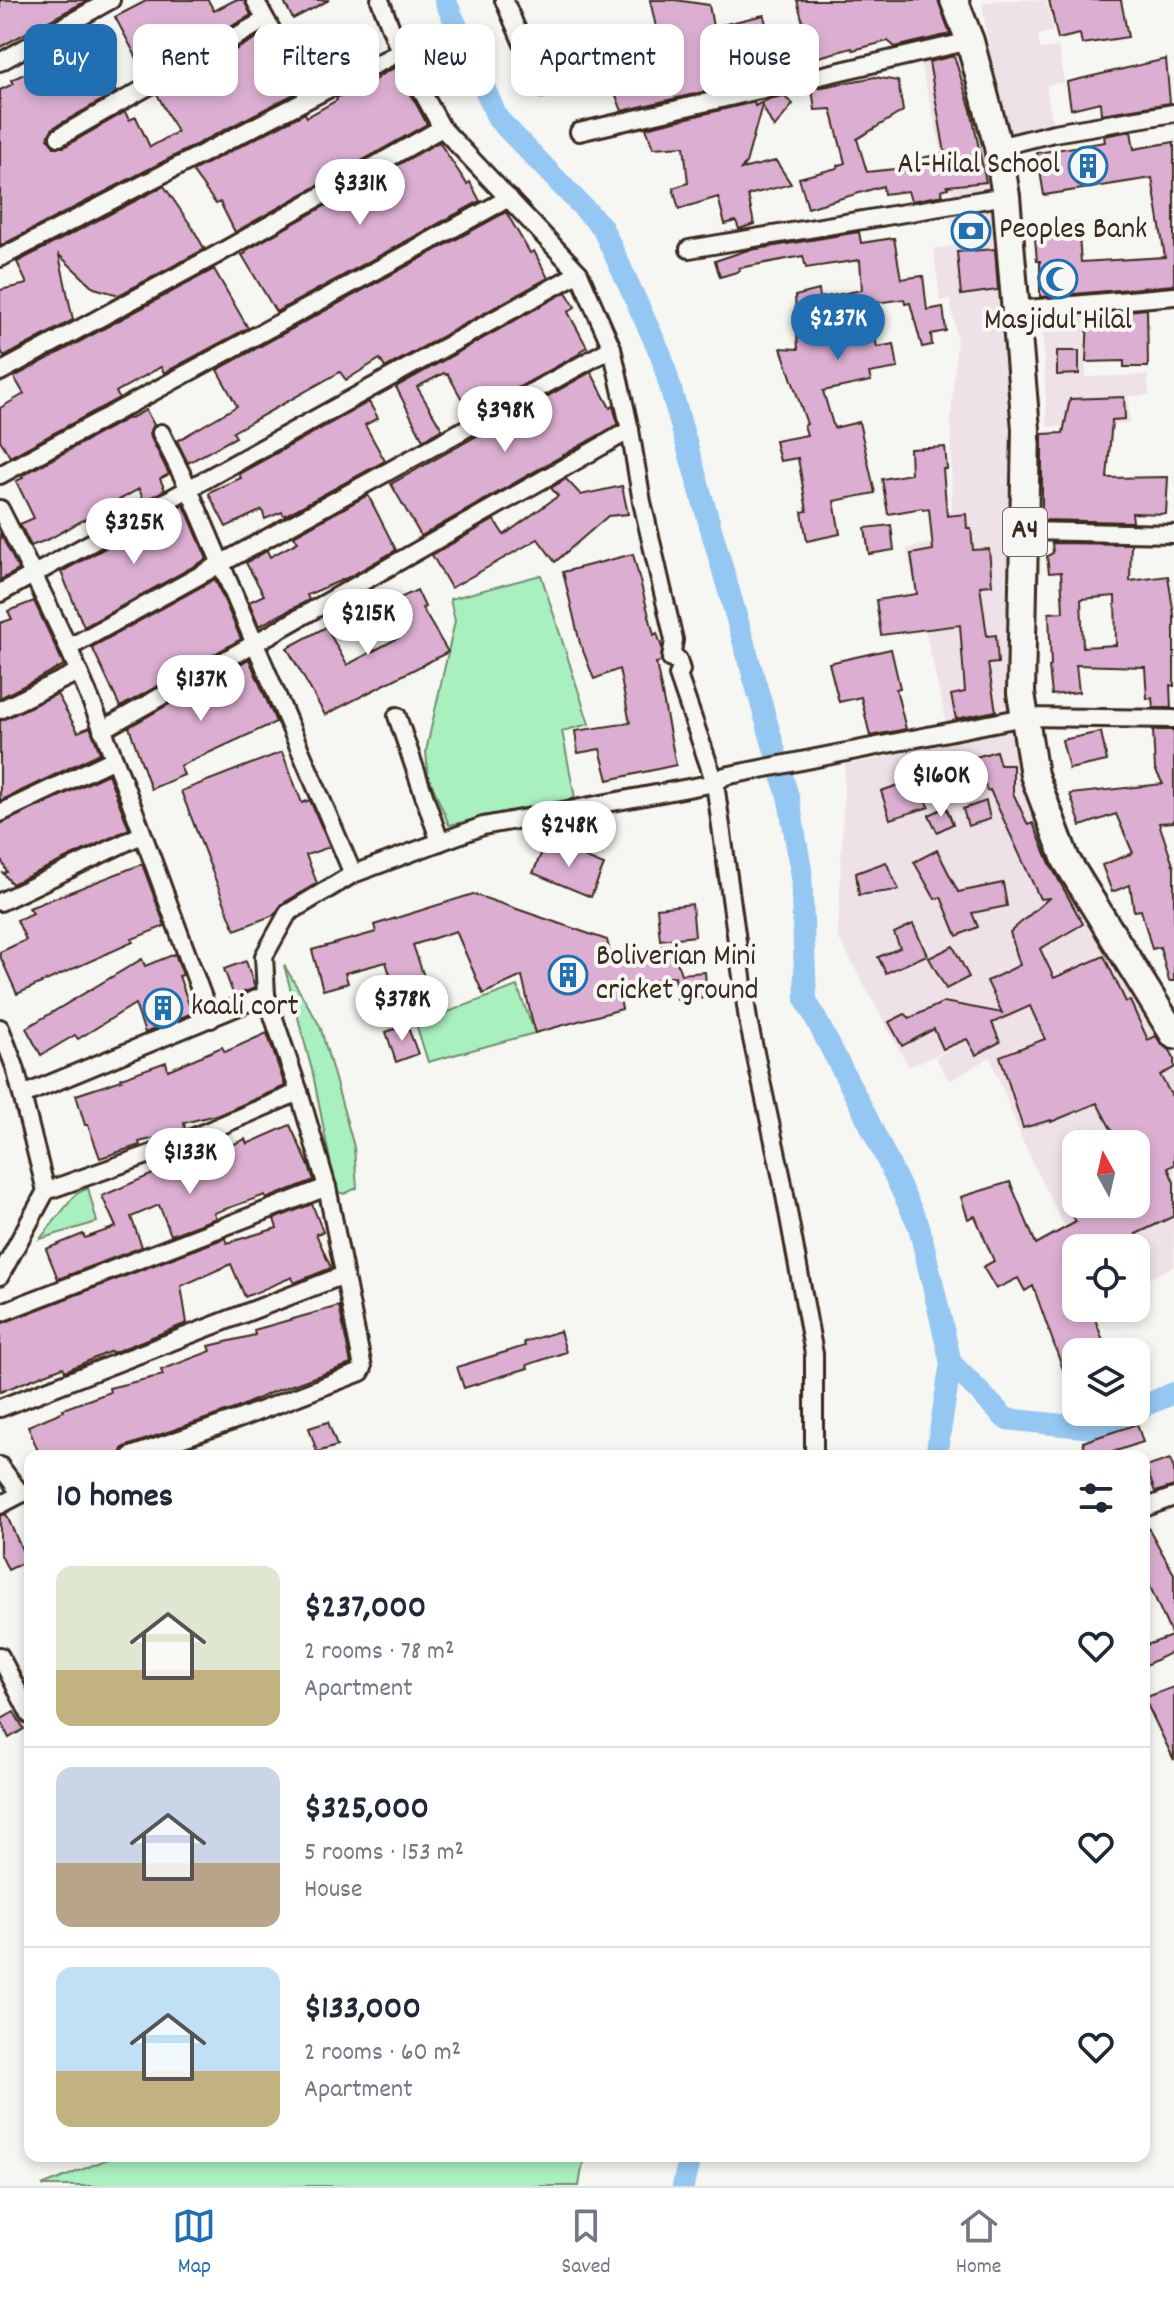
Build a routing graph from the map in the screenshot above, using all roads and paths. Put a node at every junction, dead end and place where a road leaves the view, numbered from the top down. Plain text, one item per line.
1 (111, 0) edge
2 (255, 0) edge
3 (380, 0) edge
4 (504, 0) edge
5 (961, 1) edge
6 (265, 20) junction
7 (514, 24) edge
8 (395, 39) edge
9 (970, 41) junction
10 (395, 55) edge
11 (0, 62) edge
12 (424, 96) edge
13 (309, 98) junction
14 (1174, 113) edge
15 (442, 128) junction
16 (579, 132) dead end
17 (59, 137) dead end
18 (998, 147) junction
19 (1006, 196) junction
20 (509, 198) junction
21 (689, 249) dead end
22 (0, 258) edge
23 (579, 273) junction
24 (1174, 296) edge
25 (1016, 310) junction
26 (612, 348) junction
27 (0, 372) edge
28 (630, 430) junction
29 (161, 433) dead end
30 (0, 475) edge
31 (189, 489) junction
32 (0, 509) edge
33 (1025, 531) junction
34 (1174, 534) edge
35 (220, 564) junction
36 (34, 574) junction
37 (0, 593) edge
38 (253, 643) junction
39 (68, 648) junction
40 (78, 672) junction
41 (0, 710) edge
42 (397, 716) dead end
43 (1024, 717) junction
44 (1174, 719) edge
45 (102, 730) junction
46 (114, 759) junction
47 (720, 779) junction
48 (0, 813) edge
49 (141, 835) junction
50 (440, 842) junction
51 (353, 874) junction
52 (0, 902) edge
53 (266, 995) junction
54 (211, 1019) junction
55 (0, 1028) edge
56 (1174, 1035) edge
57 (299, 1092) junction
58 (23, 1095) junction
59 (327, 1187) junction
60 (46, 1191) junction
61 (344, 1275) junction
62 (0, 1276) edge
63 (0, 1313) edge
64 (0, 1408) edge
65 (148, 1450) edge
66 (814, 1450) edge
67 (0, 1466) edge
68 (24, 1491) edge
69 (24, 1494) edge
70 (1174, 1497) edge
71 (0, 1505) edge
72 (1150, 1506) edge
73 (0, 1656) edge
74 (24, 1703) edge

1 - 11 street
2 - 6 street
3 - 8 street
4 - 7 street
5 - 9 highway, A4
6 - 13 street
6 - 17 street
9 - 16 street
9 - 18 highway, A4
10 - 13 street
12 - 15 street
13 - 22 street
14 - 18 street
15 - 20 street
15 - 27 street
18 - 19 highway, A4
19 - 21 street
19 - 25 highway, A4
20 - 23 street
20 - 30 street
23 - 26 street
23 - 31 street
24 - 25 street
25 - 33 highway, A4
26 - 28 street
26 - 35 street
28 - 38 street
28 - 47 street
29 - 31 street
31 - 35 street
31 - 36 street
32 - 36 street
33 - 34 street
33 - 43 highway, A4
35 - 38 street
35 - 39 street
36 - 37 street
36 - 39 street
38 - 45 street
38 - 51 street
39 - 40 street
40 - 41 street
40 - 45 street
42 - 50 street
43 - 44 street
43 - 47 street
43 - 56 highway, A4
45 - 46 street
46 - 48 street
46 - 49 street
47 - 50 street
47 - 66 street
49 - 52 street
49 - 54 street
50 - 51 street
51 - 53 street
53 - 54 street
53 - 57 street
54 - 58 street
55 - 58 street
57 - 59 street
57 - 60 street
58 - 60 street
59 - 61 street
59 - 63 street
60 - 62 street
61 - 64 street
61 - 65 street
67 - 68 street
69 - 71 street
70 - 72 street
73 - 74 street

